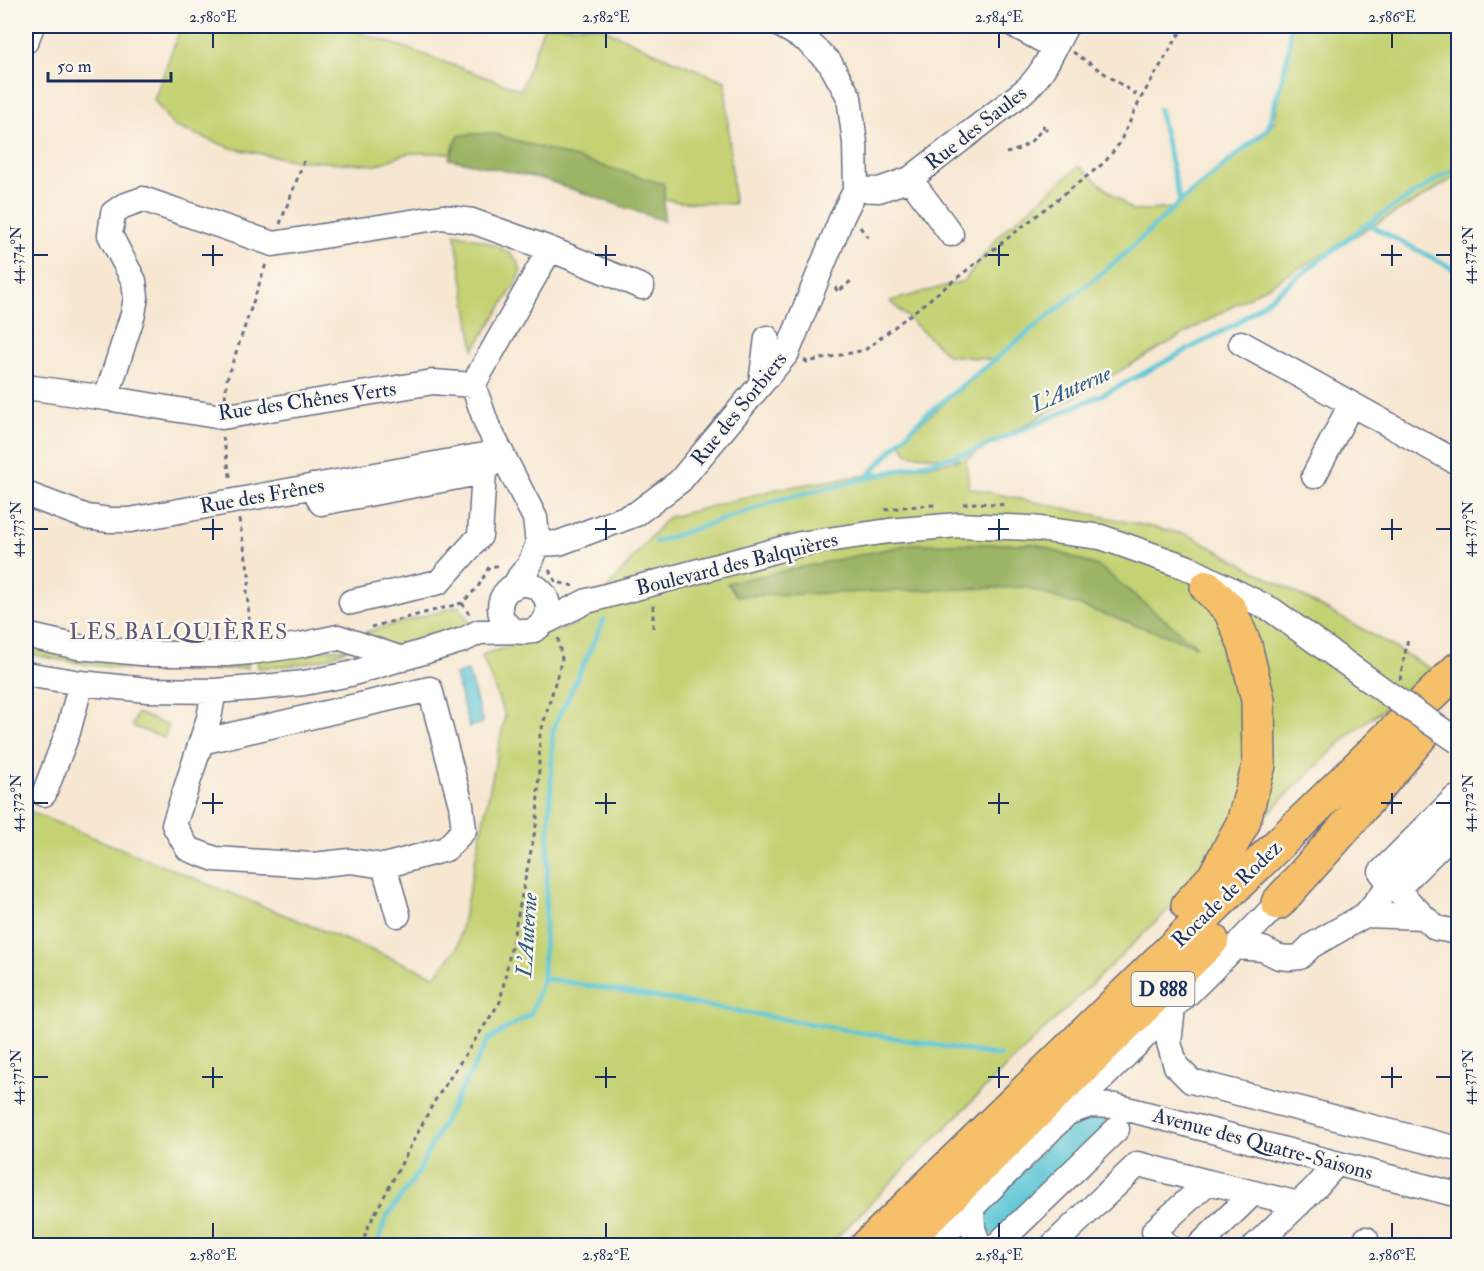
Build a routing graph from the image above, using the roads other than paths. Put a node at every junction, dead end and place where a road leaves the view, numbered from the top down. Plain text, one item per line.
1 (32, 26) edge
2 (782, 26) edge
3 (1016, 26) edge
4 (26, 41) edge
5 (1062, 41) edge
6 (910, 179) junction
7 (856, 189) junction
8 (951, 234) dead end
9 (550, 249) junction
10 (642, 287) dead end
11 (767, 338) dead end
12 (1240, 343) dead end
13 (761, 384) junction
14 (473, 385) junction
15 (26, 387) edge
16 (106, 398) junction
17 (1351, 404) junction
18 (501, 452) junction
19 (1458, 463) edge
20 (484, 472) junction
21 (1314, 476) dead end
22 (313, 486) junction
23 (26, 494) edge
24 (1031, 528) junction
25 (534, 555) junction
26 (514, 587) junction
27 (1207, 587) junction
28 (540, 591) junction
29 (584, 594) junction
30 (351, 602) dead end
31 (500, 606) junction
32 (543, 623) junction
33 (519, 631) junction
34 (479, 632) junction
35 (26, 635) edge
36 (402, 659) junction
37 (1458, 669) edge
38 (26, 674) edge
39 (81, 683) junction
40 (1400, 685) junction
41 (214, 691) junction
42 (1458, 699) edge
43 (1424, 732) junction
44 (1458, 741) edge
45 (201, 742) junction
46 (44, 794) dead end
47 (1454, 799) dead end
48 (1458, 828) edge
49 (384, 866) junction
50 (1394, 887) junction
51 (1273, 908) junction
52 (398, 915) dead end
53 (1365, 915) junction
54 (1424, 917) junction
55 (1458, 932) edge
56 (1311, 946) junction
57 (1235, 947) junction
58 (1173, 1008) junction
59 (1094, 1023) junction
60 (1068, 1113) junction
61 (1117, 1129) dead end
62 (1458, 1149) edge
63 (1336, 1164) junction
64 (1208, 1182) junction
65 (1252, 1193) junction
66 (1458, 1195) edge
67 (1299, 1204) junction
68 (972, 1207) junction
69 (867, 1245) edge
70 (900, 1245) edge
71 (939, 1245) edge
72 (979, 1245) edge
73 (996, 1245) edge
74 (1052, 1245) edge
75 (1168, 1245) edge
76 (1199, 1245) edge
77 (1255, 1245) edge

1 - 4 street
2 - 7 street
3 - 5 street
5 - 6 street, Rue des Saules
6 - 7 street, Rue des Saules
6 - 8 street
7 - 13 street, Rue des Sorbiers
9 - 10 street
9 - 14 street
9 - 16 street
11 - 13 street
12 - 17 street
13 - 25 street, Rue des Sorbiers
14 - 16 street, Rue des Chênes Verts
14 - 18 street
15 - 16 street, Rue des Chênes Verts
17 - 19 street
17 - 21 street
18 - 20 street
18 - 22 street, Rue des Frênes
18 - 25 street
20 - 22 street
20 - 30 street
22 - 23 street, Rue des Frênes
24 - 27 street, Boulevard des Balquières
24 - 29 street, Boulevard des Balquières
24 - 40 street, Boulevard des Balquières
25 - 26 street
25 - 28 street
26 - 28 street
26 - 31 street
27 - 40 street, Boulevard des Balquières
27 - 59 highway
28 - 29 street, Boulevard des Balquières
28 - 32 street
29 - 32 street, Boulevard des Balquières
31 - 33 street
31 - 34 street
32 - 33 street
33 - 34 street
34 - 36 street
35 - 36 street
36 - 41 street
37 - 59 highway, Rocade de Rodez / D 888
38 - 39 street
39 - 41 street
39 - 46 street
40 - 44 street, Boulevard des Balquières, bridge
41 - 45 street
42 - 43 highway, Rocade de Rodez / D 888
43 - 51 highway
43 - 70 highway, Rocade de Rodez / D 888
45 - 49 street
45 - 49 street
47 - 50 street
48 - 50 street
49 - 52 street
50 - 53 street
50 - 54 street
51 - 56 street
51 - 57 street, Avenue des Quatre-Saisons
53 - 54 street
53 - 56 street
54 - 55 street
56 - 57 street
57 - 58 street, Avenue des Quatre-Saisons
58 - 60 street, Avenue des Quatre-Saisons
58 - 62 street, Avenue des Quatre-Saisons
59 - 69 highway, Rocade de Rodez / D 888
60 - 63 street, Avenue des Quatre-Saisons
60 - 68 street, Avenue des Quatre-Saisons
61 - 73 street
63 - 66 street, Avenue des Quatre-Saisons
63 - 67 street
64 - 65 street
64 - 74 street
64 - 75 street
65 - 67 street
65 - 76 street
67 - 77 street
68 - 71 street, Avenue des Quatre-Saisons
68 - 72 street

